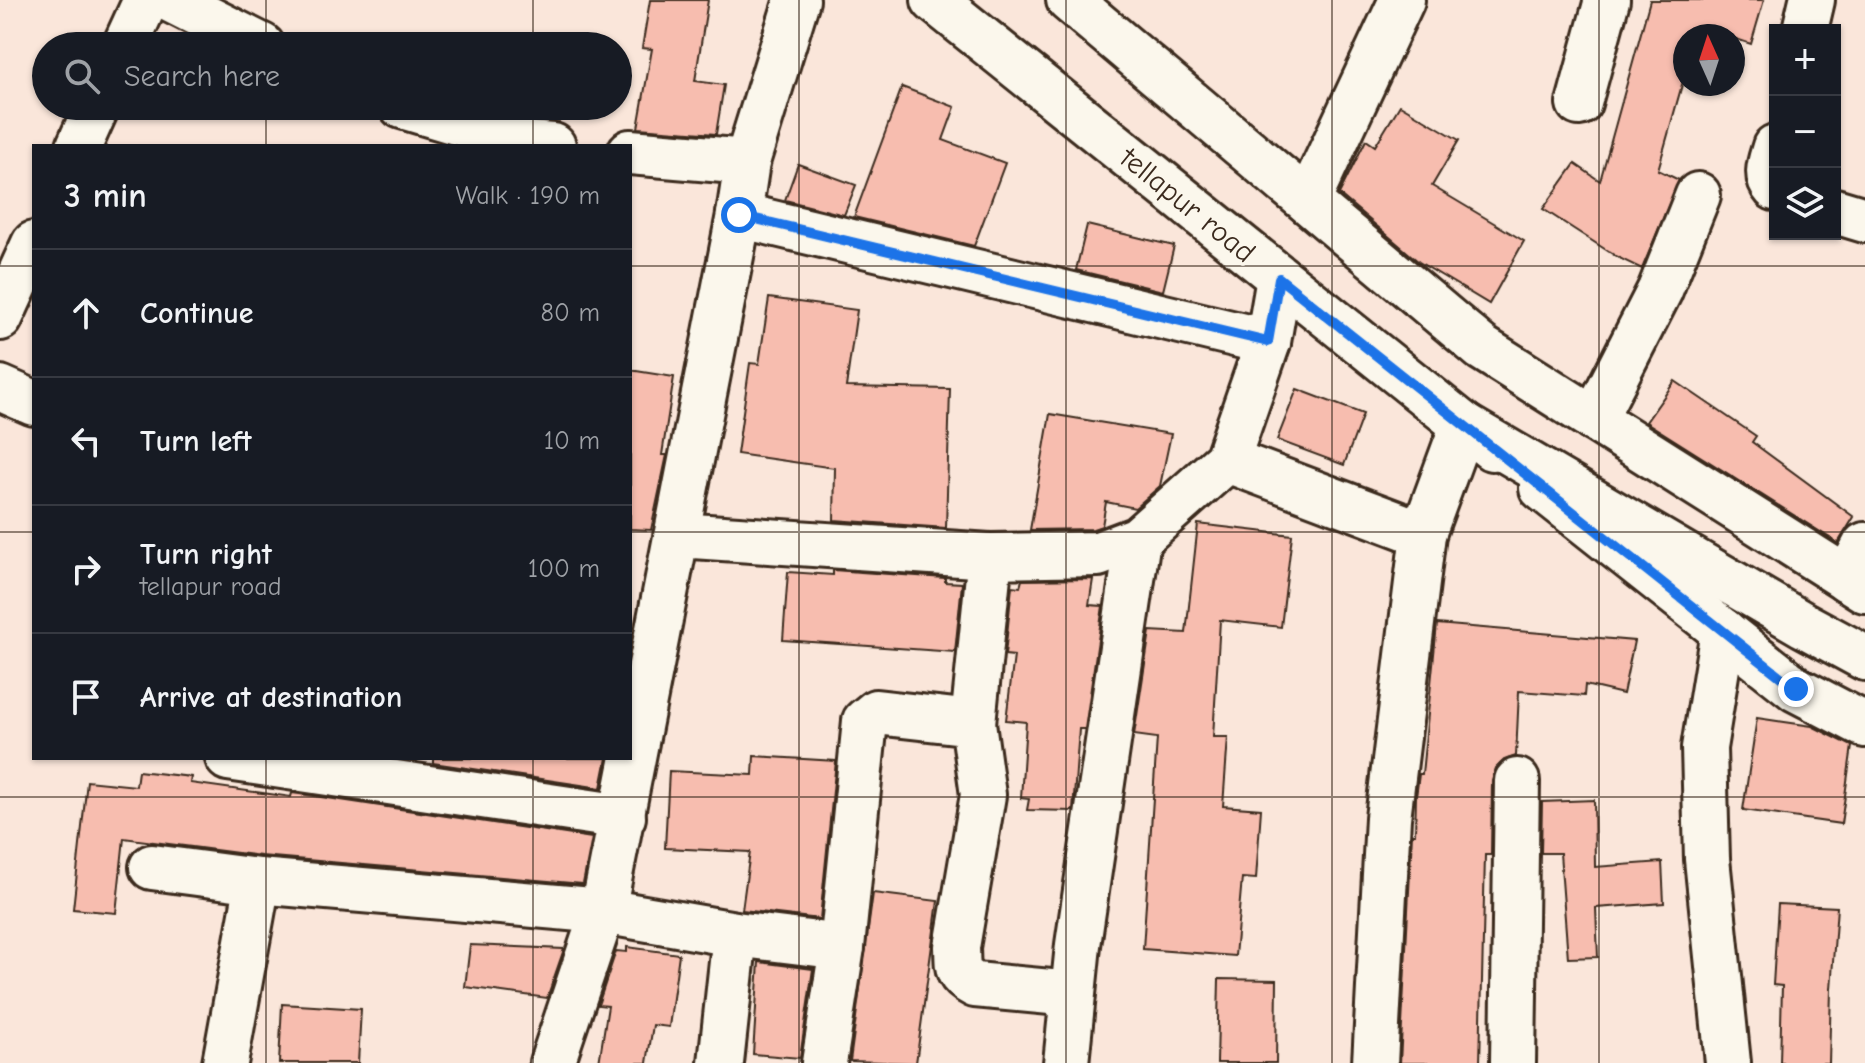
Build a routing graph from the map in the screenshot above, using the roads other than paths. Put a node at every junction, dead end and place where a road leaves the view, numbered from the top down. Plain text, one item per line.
1 (146, 0) edge
2 (171, 0) edge
3 (797, 0) edge
4 (934, 0) edge
5 (1069, 0) edge
6 (1402, 0) edge
7 (1607, 0) edge
8 (1812, 0) edge
9 (1806, 24) edge
10 (131, 32) edge
11 (234, 32) edge
12 (1579, 103) dead end
13 (91, 120) edge
14 (449, 120) edge
15 (80, 144) edge
16 (530, 144) edge
17 (632, 152) edge
18 (747, 162) junction
19 (1698, 195) dead end
20 (1308, 201) junction
21 (1841, 213) edge
22 (739, 215) junction
23 (1865, 220) edge
24 (32, 248) edge
25 (1279, 278) junction
26 (0, 318) edge
27 (1268, 342) junction
28 (0, 388) edge
29 (32, 402) edge
30 (1594, 419) junction
31 (1463, 425) junction
32 (1227, 460) junction
33 (1423, 534) junction
34 (678, 535) junction
35 (1138, 539) junction
36 (990, 556) junction
37 (1859, 571) edge
38 (1723, 631) junction
39 (1865, 658) edge
40 (973, 723) junction
41 (1865, 725) edge
42 (241, 760) edge
43 (1517, 781) dead end
44 (623, 817) junction
45 (152, 867) dead end
46 (258, 881) junction
47 (603, 911) junction
48 (735, 934) junction
49 (842, 947) junction
50 (1072, 994) junction
51 (225, 1063) edge
52 (552, 1063) edge
53 (721, 1063) edge
54 (824, 1063) edge
55 (1066, 1063) edge
56 (1375, 1063) edge
57 (1513, 1063) edge
58 (1728, 1063) edge

1 - 10 street
2 - 11 street
3 - 18 street
4 - 25 street, tellapur road
5 - 20 street
6 - 20 street
7 - 12 street
8 - 9 street
13 - 15 street
14 - 16 street
17 - 18 street
18 - 22 street
19 - 30 street
20 - 30 street
21 - 23 street
22 - 27 street
22 - 34 street
24 - 26 street
25 - 27 street
25 - 31 street, tellapur road
27 - 32 street
28 - 29 street
30 - 37 street
31 - 33 street
31 - 38 street, tellapur road
31 - 39 street
32 - 33 street
32 - 35 street
33 - 56 street
34 - 36 street
34 - 44 street
35 - 36 street
35 - 50 street
36 - 40 street
38 - 41 street, tellapur road
38 - 58 street
40 - 49 street
40 - 50 street
42 - 44 street
43 - 57 street
44 - 47 street
45 - 46 street
46 - 47 street
46 - 51 street
47 - 48 street
47 - 52 street
48 - 49 street
48 - 53 street
49 - 54 street
50 - 55 street

